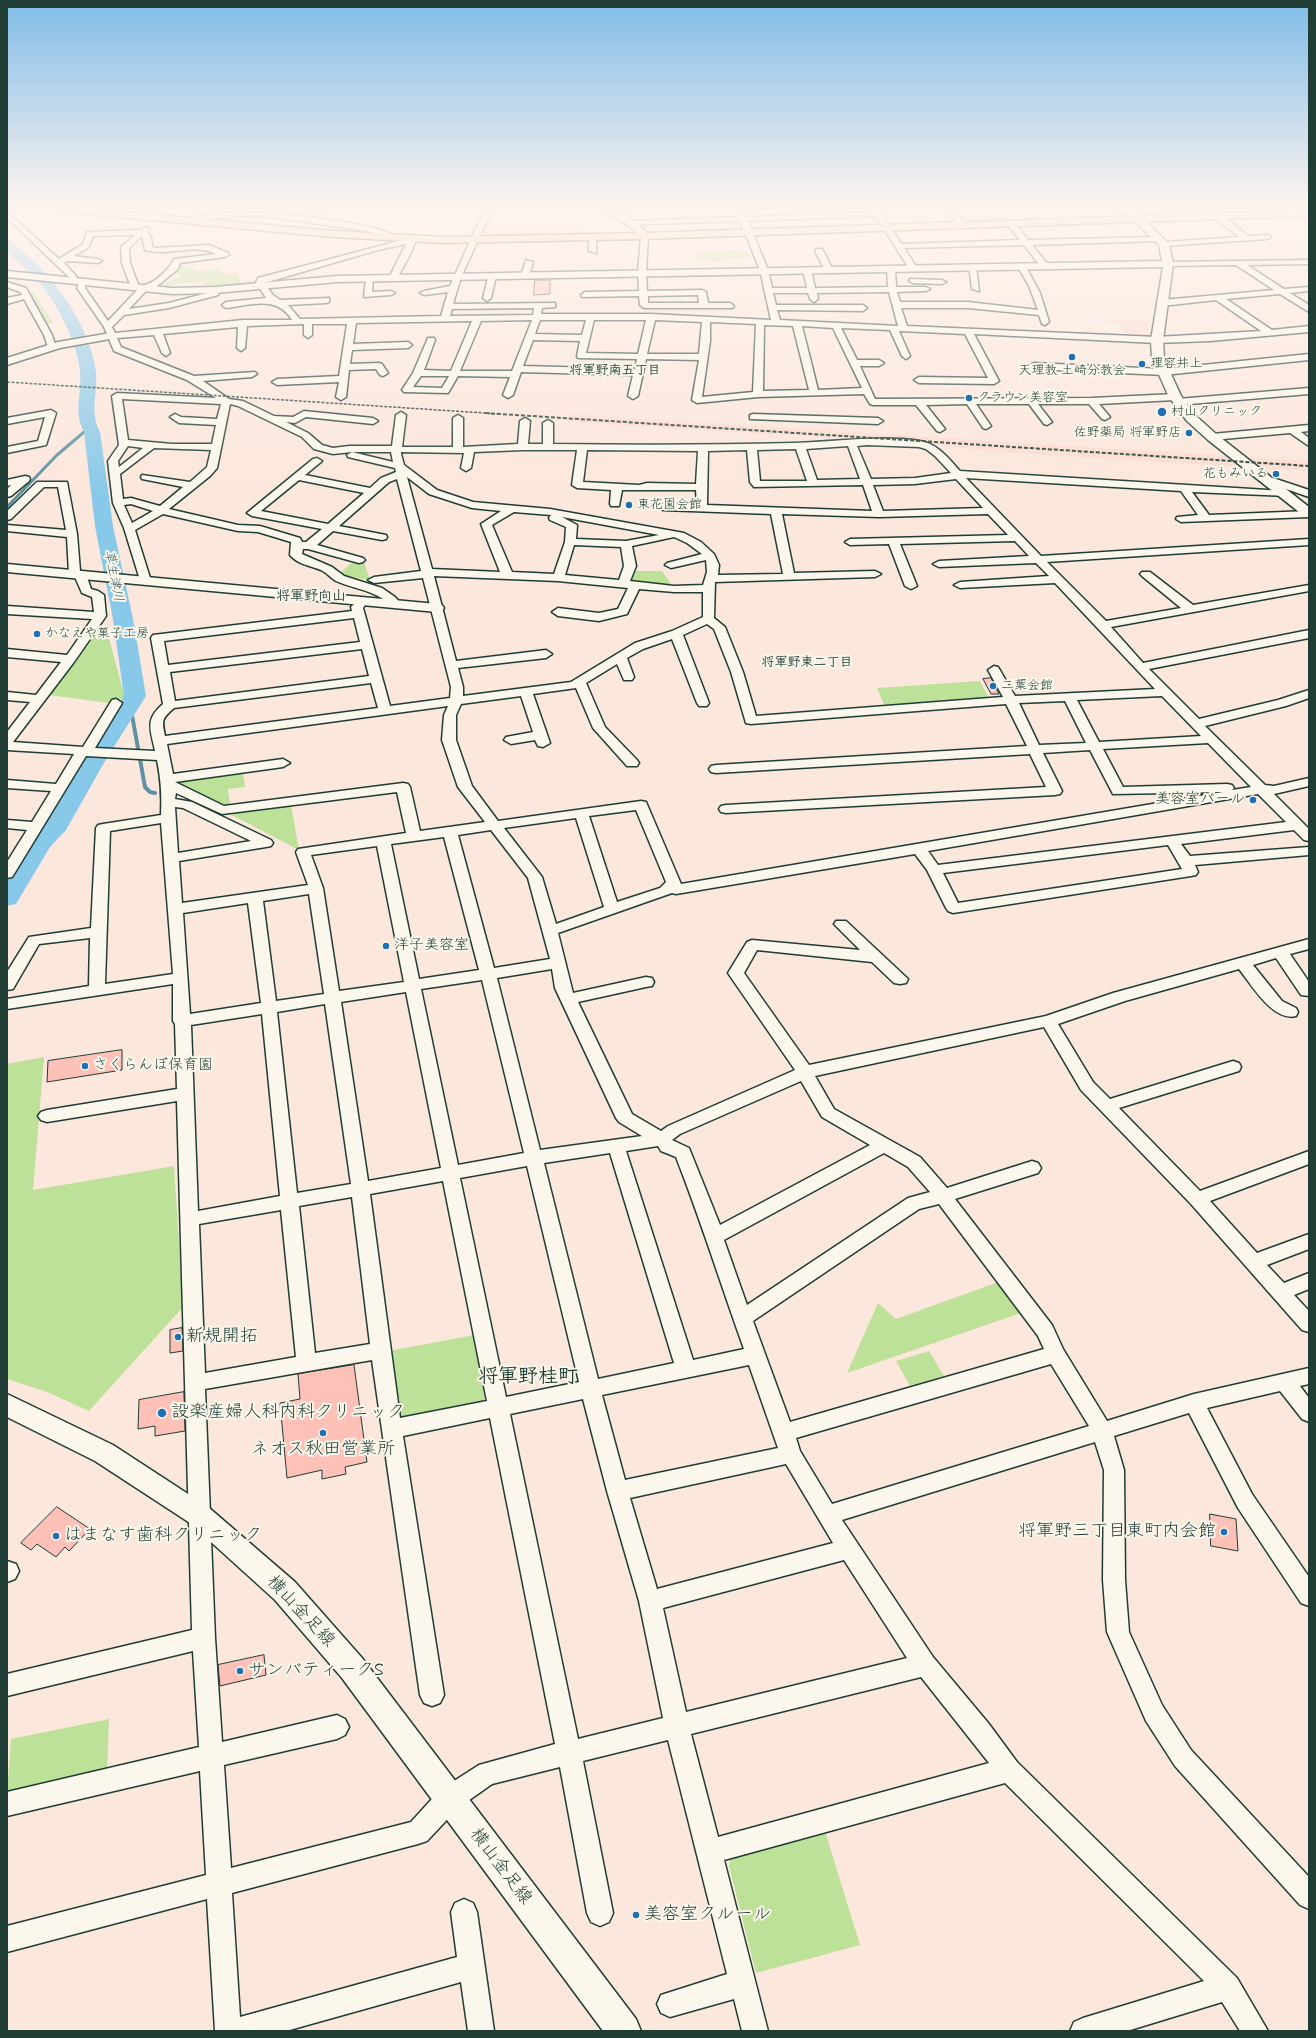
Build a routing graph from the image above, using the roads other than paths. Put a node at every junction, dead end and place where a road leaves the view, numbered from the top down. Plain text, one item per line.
1 (31, 303) edge
2 (90, 303) edge
3 (129, 303) edge
4 (175, 303) edge
5 (258, 303) edge
6 (279, 303) edge
7 (450, 303) edge
8 (771, 303) edge
9 (815, 303) edge
10 (1039, 303) edge
11 (1162, 303) edge
12 (1226, 303) edge
13 (552, 304) dead end
14 (226, 305) dead end
15 (538, 305) junction
16 (644, 305) joint
17 (898, 305) joint
18 (704, 306) joint
19 (730, 306) dead end
20 (772, 307) junction
21 (816, 307) junction
22 (449, 308) junction
23 (863, 308) dead end
24 (120, 313) junction
25 (1043, 313) junction
26 (590, 316) junction
27 (537, 317) junction
28 (648, 317) junction
29 (478, 318) junction
30 (444, 319) junction
31 (352, 320) junction
32 (706, 320) junction
33 (297, 321) junction
34 (308, 321) junction
35 (242, 323) junction
36 (760, 323) junction
37 (776, 323) junction
38 (797, 324) junction
39 (836, 326) junction
40 (893, 328) junction
41 (903, 328) junction
42 (1309, 329) edge
43 (1295, 330) junction
44 (156, 331) junction
45 (968, 331) junction
46 (1268, 332) junction
47 (108, 333) junction
48 (1047, 334) junction
49 (308, 336) dead end
50 (529, 337) junction
51 (585, 338) junction
52 (431, 340) dead end
53 (1157, 340) junction
54 (1309, 340) edge
55 (408, 342) dead end
56 (349, 344) junction
57 (55, 346) junction
58 (241, 348) dead end
59 (166, 353) dead end
60 (595, 356) junction
61 (613, 356) junction
62 (642, 356) junction
63 (906, 356) dead end
64 (704, 357) junction
65 (1309, 357) edge
66 (9, 360) edge
67 (853, 363) junction
68 (879, 363) dead end
69 (1034, 366) dead end
70 (345, 367) junction
71 (592, 371) junction
72 (610, 371) junction
73 (516, 372) junction
74 (639, 372) junction
75 (1164, 372) junction
76 (384, 373) dead end
77 (418, 373) junction
78 (252, 374) dead end
79 (454, 374) junction
80 (191, 379) junction
81 (344, 379) junction
82 (919, 380) dead end
83 (277, 382) dead end
84 (867, 391) junction
85 (1309, 391) edge
86 (814, 393) junction
87 (758, 394) junction
88 (508, 395) dead end
89 (633, 396) dead end
90 (341, 397) dead end
91 (1177, 399) junction
92 (226, 401) junction
93 (918, 401) junction
94 (970, 401) junction
95 (1031, 401) junction
96 (1092, 401) junction
97 (873, 402) junction
98 (401, 415) dead end
99 (175, 417) dead end
100 (753, 417) dead end
101 (1105, 417) dead end
102 (269, 418) junction
103 (458, 418) dead end
104 (373, 421) dead end
105 (525, 421) dead end
106 (7, 422) edge
107 (222, 422) junction
108 (1047, 422) dead end
109 (548, 423) dead end
110 (986, 426) dead end
111 (1309, 428) edge
112 (940, 429) dead end
113 (1292, 429) junction
114 (1212, 437) junction
115 (851, 442) junction
116 (124, 443) junction
117 (1309, 443) edge
118 (151, 446) junction
119 (752, 446) junction
120 (800, 446) junction
121 (216, 447) junction
122 (523, 447) junction
123 (548, 447) junction
124 (583, 447) junction
125 (703, 448) junction
126 (395, 449) junction
127 (470, 449) junction
128 (7, 450) edge
129 (458, 450) junction
130 (333, 451) junction
131 (317, 461) dead end
132 (466, 468) dead end
133 (400, 470) junction
134 (114, 473) junction
135 (957, 475) junction
136 (146, 477) dead end
137 (297, 477) junction
138 (1263, 477) junction
139 (7, 482) edge
140 (867, 482) junction
141 (813, 483) junction
142 (192, 485) junction
143 (617, 487) junction
144 (701, 487) junction
145 (1184, 488) junction
146 (372, 491) junction
147 (7, 494) edge
148 (1284, 494) junction
149 (1309, 494) edge
150 (118, 503) junction
151 (615, 504) dead end
152 (662, 507) dead end
153 (702, 508) junction
154 (161, 509) junction
155 (512, 509) junction
156 (536, 511) junction
157 (776, 511) junction
158 (991, 511) junction
159 (879, 514) junction
160 (1309, 514) edge
161 (7, 517) edge
162 (1206, 518) junction
163 (1181, 519) dead end
164 (331, 527) junction
165 (7, 528) edge
166 (129, 528) junction
167 (72, 534) junction
168 (674, 534) junction
169 (382, 537) dead end
170 (1017, 538) junction
171 (893, 541) junction
172 (570, 542) junction
173 (850, 542) dead end
174 (1309, 542) edge
175 (626, 544) junction
176 (303, 546) junction
177 (710, 556) junction
178 (1038, 559) junction
179 (359, 560) dead end
180 (939, 564) dead end
181 (671, 565) dead end
182 (7, 568) edge
183 (428, 573) junction
184 (80, 574) junction
185 (875, 574) dead end
186 (1146, 574) dead end
187 (507, 575) junction
188 (788, 577) junction
189 (558, 578) junction
190 (1058, 579) junction
191 (140, 580) junction
192 (374, 580) dead end
193 (709, 583) junction
194 (629, 585) junction
195 (960, 585) dead end
196 (911, 586) dead end
197 (1309, 588) edge
198 (396, 605) junction
199 (360, 608) junction
200 (437, 608) junction
201 (1190, 609) junction
202 (7, 610) edge
203 (558, 612) dead end
204 (100, 616) junction
205 (708, 619) junction
206 (1103, 625) junction
207 (676, 634) junction
208 (1309, 634) edge
209 (368, 645) junction
210 (7, 653) edge
211 (546, 654) dead end
212 (620, 656) junction
213 (70, 659) junction
214 (452, 665) junction
215 (1140, 667) junction
216 (163, 669) junction
217 (994, 670) dead end
218 (628, 677) dead end
219 (377, 679) junction
220 (579, 682) junction
221 (526, 692) junction
222 (1164, 692) junction
223 (1309, 694) edge
224 (7, 696) edge
225 (1069, 698) junction
226 (38, 699) junction
227 (1010, 700) junction
228 (456, 702) junction
229 (116, 703) dead end
230 (703, 703) dead end
231 (170, 705) junction
232 (385, 711) junction
233 (1196, 724) junction
234 (1210, 739) junction
235 (511, 740) dead end
236 (7, 741) edge
237 (160, 742) junction
238 (7, 746) edge
239 (1094, 746) junction
240 (1034, 749) junction
241 (86, 752) junction
242 (164, 756) junction
243 (283, 763) dead end
244 (632, 763) dead end
245 (716, 768) dead end
246 (168, 782) junction
247 (1309, 782) edge
248 (7, 784) edge
249 (60, 788) junction
250 (1261, 789) junction
251 (167, 801) junction
252 (726, 809) dead end
253 (582, 813) junction
254 (168, 818) junction
255 (7, 824) edge
256 (495, 825) junction
257 (1297, 825) junction
258 (37, 826) junction
259 (450, 831) junction
260 (414, 836) junction
261 (1309, 837) edge
262 (1171, 840) junction
263 (382, 841) junction
264 (919, 849) junction
265 (1309, 851) edge
266 (172, 858) junction
267 (1186, 861) junction
268 (934, 870) junction
269 (7, 874) edge
270 (674, 884) junction
271 (316, 888) junction
272 (255, 898) junction
273 (176, 909) junction
274 (612, 909) junction
275 (841, 924) dead end
276 (550, 931) junction
277 (98, 932) junction
278 (1309, 944) edge
279 (1280, 952) junction
280 (876, 957) junction
281 (559, 963) junction
282 (1243, 963) junction
283 (488, 974) junction
284 (181, 978) junction
285 (900, 979) dead end
286 (646, 982) dead end
287 (7, 985) edge
288 (412, 986) junction
289 (97, 991) junction
290 (1307, 991) dead end
291 (332, 997) junction
292 (569, 999) junction
293 (7, 1004) edge
294 (269, 1007) junction
295 (1290, 1012) dead end
296 (181, 1021) junction
297 (1048, 1021) junction
298 (1233, 1067) dead end
299 (805, 1072) junction
300 (184, 1094) junction
301 (1107, 1106) junction
302 (47, 1116) dead end
303 (662, 1139) junction
304 (884, 1145) junction
305 (616, 1146) junction
306 (1309, 1157) edge
307 (533, 1158) junction
308 (1032, 1168) dead end
309 (450, 1173) junction
310 (360, 1187) junction
311 (943, 1196) junction
312 (1197, 1199) junction
313 (289, 1200) junction
314 (190, 1219) junction
315 (714, 1237) junction
316 (1309, 1241) edge
317 (1254, 1262) junction
318 (1309, 1280) edge
319 (1281, 1292) junction
320 (742, 1318) junction
321 (1309, 1324) edge
322 (380, 1350) junction
323 (1056, 1354) junction
324 (756, 1355) junction
325 (306, 1362) junction
326 (686, 1369) junction
327 (1309, 1376) edge
328 (1285, 1382) junction
329 (194, 1383) junction
330 (591, 1390) junction
331 (1194, 1403) junction
332 (7, 1405) edge
333 (498, 1408) junction
334 (1309, 1413) edge
335 (392, 1429) junction
336 (1102, 1430) junction
337 (784, 1433) junction
338 (791, 1454) junction
339 (617, 1491) junction
340 (827, 1515) junction
341 (199, 1516) junction
342 (850, 1549) junction
343 (1309, 1596) edge
344 (650, 1601) junction
345 (204, 1638) junction
346 (925, 1665) junction
347 (7, 1685) edge
348 (432, 1695) dead end
349 (337, 1727) dead end
350 (677, 1727) junction
351 (569, 1753) junction
352 (212, 1756) junction
353 (1009, 1770) junction
354 (449, 1799) junction
355 (7, 1804) edge
356 (709, 1852) junction
357 (218, 1884) junction
358 (1309, 1896) edge
359 (464, 1912) dead end
360 (600, 1913) dead end
361 (7, 1939) edge
362 (471, 1966) junction
363 (743, 1983) junction
364 (1228, 1988) junction
365 (670, 2004) dead end
366 (1128, 2025) edge
367 (228, 2031) edge
368 (239, 2031) edge
369 (481, 2031) edge
370 (624, 2031) edge
371 (756, 2031) edge
372 (1082, 2031) edge
373 (1255, 2031) edge

1 - 57 street
2 - 47 street
3 - 24 street
4 - 24 street
5 - 14 street
6 - 33 street
7 - 22 street
8 - 20 street
9 - 21 street
10 - 25 street
11 - 53 street
12 - 46 street
13 - 15 street
15 - 22 street
15 - 27 street
16 - 18 street
16 - 28 street
17 - 25 street
17 - 41 street
18 - 19 street
20 - 21 street
20 - 37 street
21 - 23 street
22 - 30 street
24 - 47 street
25 - 48 street
26 - 27 street
26 - 28 street
26 - 51 street
27 - 29 street
27 - 50 street
28 - 32 street
28 - 62 street
29 - 30 street
29 - 79 street
30 - 31 street
31 - 34 street
31 - 56 street
32 - 36 street
32 - 64 street
33 - 34 street
33 - 35 street
34 - 49 street
35 - 44 street
35 - 58 street
36 - 37 street
36 - 87 street
37 - 38 street
38 - 39 street
38 - 86 street
39 - 40 street
39 - 67 street
40 - 41 street
40 - 63 street
41 - 45 street
42 - 43 street
43 - 46 street
43 - 54 street
44 - 47 street
44 - 59 street
45 - 48 street
45 - 82 street
46 - 53 street
47 - 57 street
47 - 80 street
48 - 53 street
50 - 51 street
50 - 73 street
51 - 60 street
52 - 77 street
53 - 75 street
55 - 56 street
56 - 70 street
57 - 66 street
60 - 61 street
60 - 71 street
61 - 62 street
61 - 72 street
62 - 64 street
62 - 74 street
64 - 87 street
65 - 75 street
67 - 68 street
67 - 84 street
69 - 75 street
70 - 76 street
70 - 81 street
71 - 72 street
71 - 73 street
72 - 74 street
73 - 79 street
73 - 88 street
74 - 89 street
75 - 91 street
77 - 79 street
77 - 79 street
78 - 80 street
80 - 92 street
81 - 83 street
81 - 90 street
84 - 86 street
84 - 97 street
85 - 91 street
86 - 87 street
91 - 96 street
91 - 114 street
92 - 102 street
92 - 107 street
92 - 116 street
93 - 94 street
93 - 97 street
93 - 112 street
94 - 95 street
94 - 110 street
95 - 96 street
95 - 108 street
96 - 101 street
97 - 100 street
98 - 126 street
99 - 107 street
102 - 104 street
102 - 130 street
103 - 129 street
105 - 122 street
106 - 128 street
107 - 121 street
109 - 123 street
111 - 113 street
113 - 114 street
113 - 117 street
114 - 138 street
115 - 120 street
115 - 135 street
115 - 140 street
116 - 118 street
116 - 134 street
118 - 121 street
118 - 134 street
119 - 120 street
119 - 125 street
119 - 141 street
120 - 141 street
121 - 142 street
122 - 123 street
122 - 127 street
123 - 124 street
124 - 125 street
124 - 143 street
125 - 144 street
126 - 129 street
126 - 130 street
126 - 133 street
127 - 129 street
127 - 132 street
130 - 133 street
131 - 137 street
133 - 146 street
133 - 155 street
133 - 183 street
134 - 150 street
135 - 140 street
135 - 145 street
135 - 158 street
136 - 142 street
137 - 146 street
137 - 164 street
138 - 148 street
138 - 149 street
139 - 147 street
140 - 141 street
140 - 159 street
142 - 154 street
143 - 144 street
143 - 151 street
144 - 153 street
145 - 148 street
145 - 162 street
146 - 164 street
148 - 160 street
150 - 154 street
150 - 166 street
152 - 153 street
153 - 157 street
154 - 166 street
154 - 176 street
155 - 156 street
155 - 187 street
156 - 168 street
156 - 172 street
157 - 159 street
157 - 188 street
158 - 159 street
158 - 170 street
160 - 162 street
161 - 167 street
162 - 163 street
164 - 169 street
164 - 176 street
165 - 167 street
166 - 191 street
167 - 184 street
168 - 175 street
168 - 177 street
170 - 171 street
170 - 178 street
171 - 173 street
171 - 196 street
172 - 175 street
172 - 189 street
174 - 178 street
175 - 194 street
176 - 179 street
176 - 198 street
177 - 181 street
177 - 193 street
178 - 180 street
178 - 190 street
182 - 184 street
183 - 187 street
183 - 192 street
183 - 200 street
184 - 191 street
184 - 204 street
185 - 188 street
186 - 201 street
187 - 189 street
188 - 193 street
189 - 194 street
190 - 195 street
190 - 206 street
191 - 199 street
193 - 194 street
193 - 205 street
194 - 203 street
197 - 201 street
198 - 199 street
198 - 200 street
199 - 209 street
199 - 216 street
200 - 214 street
201 - 206 street
202 - 204 street
204 - 213 street
205 - 207 street
205 - 227 street
206 - 215 street
207 - 212 street
207 - 230 street
208 - 215 street
209 - 216 street
209 - 219 street
210 - 213 street
211 - 214 street
212 - 218 street
212 - 220 street
213 - 226 street
214 - 228 street
215 - 222 street
216 - 231 street
217 - 227 street
219 - 231 street
219 - 232 street
220 - 221 street
220 - 244 street
221 - 228 street
221 - 235 street
222 - 225 street
222 - 233 street
223 - 233 street
224 - 226 street
225 - 227 street
225 - 239 street
226 - 236 street
227 - 240 street
228 - 232 street
228 - 256 street
229 - 241 street
231 - 237 street
232 - 237 street
233 - 234 street
234 - 239 street
234 - 250 street
237 - 242 street
238 - 241 street
239 - 240 street
239 - 250 street
240 - 245 street
240 - 252 street
241 - 242 street
241 - 249 street
242 - 246 street
243 - 246 street
246 - 251 street
246 - 260 street
247 - 250 street
248 - 249 street
249 - 258 street
250 - 257 street
250 - 264 street
251 - 254 street
251 - 266 street
253 - 256 street
253 - 270 street
253 - 274 street
254 - 266 street
254 - 277 street
255 - 258 street
256 - 259 street
256 - 276 street
257 - 261 street
257 - 262 street
258 - 269 street
259 - 260 street
259 - 283 street
260 - 263 street
262 - 267 street
262 - 268 street
263 - 271 street
263 - 288 street
264 - 268 street
264 - 270 street
265 - 267 street
266 - 273 street
267 - 268 street
270 - 274 street
271 - 272 street
271 - 291 street
272 - 273 street
272 - 294 street
273 - 284 street
274 - 276 street
275 - 280 street
276 - 281 street
277 - 287 street
277 - 289 street
278 - 279 street
279 - 282 street
279 - 290 street
280 - 285 street
280 - 299 street
281 - 283 street
281 - 292 street
282 - 295 street
282 - 297 street
283 - 288 street
283 - 307 street
284 - 289 street
284 - 296 street
286 - 292 street
288 - 291 street
288 - 309 street
289 - 293 street
291 - 294 street
291 - 310 street
292 - 303 street
294 - 296 street
294 - 313 street
296 - 300 street
297 - 299 street
297 - 301 street
298 - 301 street
299 - 303 street
299 - 304 street
300 - 302 street
300 - 314 street
301 - 312 street
303 - 305 street
303 - 315 street
304 - 311 street
304 - 315 street
305 - 307 street
305 - 326 street
306 - 312 street
307 - 309 street
307 - 330 street
308 - 311 street
309 - 310 street
309 - 333 street
310 - 313 street
310 - 322 street
311 - 320 street
311 - 323 street
312 - 317 street
313 - 314 street
313 - 325 street
314 - 329 street
315 - 320 street
316 - 317 street
317 - 319 street
318 - 319 street
319 - 321 street
320 - 324 street
322 - 325 street
322 - 335 street
323 - 336 street
323 - 337 street
324 - 326 street
324 - 337 street
325 - 329 street
326 - 330 street
327 - 328 street
328 - 331 street
328 - 334 street
329 - 341 street
330 - 333 street
330 - 339 street
331 - 336 street
331 - 343 street
332 - 341 street, 横山金足線
333 - 335 street
333 - 351 street
335 - 348 street
336 - 340 street
336 - 358 street
337 - 338 street
338 - 339 street
338 - 340 street
339 - 344 street
340 - 342 street
341 - 345 street
341 - 354 street, 横山金足線
342 - 344 street
342 - 346 street
344 - 350 street
345 - 347 street
345 - 352 street
346 - 350 street
346 - 353 street
349 - 352 street
350 - 351 street
350 - 356 street
351 - 354 street
351 - 360 street
352 - 355 street
352 - 357 street
353 - 356 street
353 - 364 street
354 - 357 street
354 - 370 street, 横山金足線
356 - 363 street
357 - 361 street
357 - 367 street
359 - 362 street
362 - 368 street
362 - 369 street
363 - 365 street
363 - 371 street
364 - 366 street
364 - 373 street
366 - 372 street

